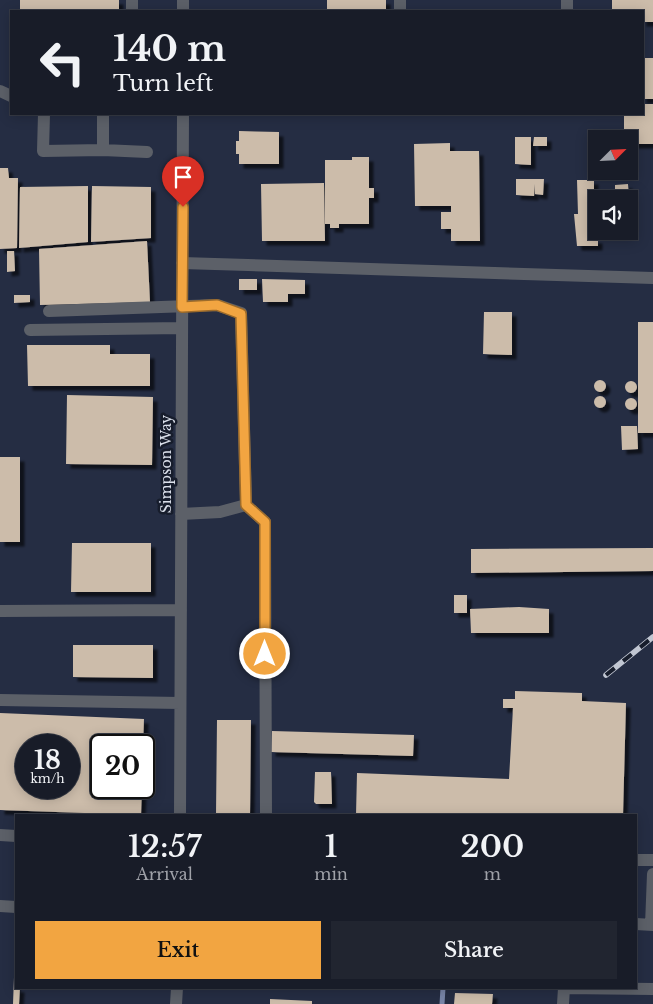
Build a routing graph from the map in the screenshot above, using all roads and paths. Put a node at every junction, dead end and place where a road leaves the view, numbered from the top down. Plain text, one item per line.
1 (44, 115) edge
2 (103, 115) edge
3 (183, 115) edge
4 (103, 150) junction
5 (147, 152) dead end
6 (182, 263) junction
7 (653, 278) edge
8 (182, 307) junction
9 (49, 311) dead end
10 (182, 328) junction
11 (30, 330) dead end
12 (246, 505) junction
13 (181, 514) junction
14 (181, 610) junction
15 (0, 611) edge
16 (0, 700) edge
17 (180, 703) junction
18 (180, 814) edge
19 (266, 814) edge
20 (0, 835) edge
21 (15, 836) edge
22 (637, 860) edge
23 (653, 860) edge
24 (653, 874) edge
25 (0, 906) edge
26 (15, 907) edge
27 (637, 924) edge
28 (652, 925) edge
29 (177, 989) edge
30 (564, 989) edge
31 (637, 989) edge
32 (653, 989) edge
33 (176, 1004) edge
34 (563, 1004) edge

1 - 4 street
2 - 4 street
3 - 6 street, Simpson Way
4 - 5 street
6 - 7 street
6 - 8 street, Simpson Way
8 - 9 street
8 - 10 street, Simpson Way
8 - 12 street
10 - 11 street
10 - 13 street, Simpson Way
12 - 13 street
12 - 19 street
13 - 14 street, Simpson Way
14 - 15 street
14 - 17 street, Simpson Way
16 - 17 street
17 - 18 street, Simpson Way
20 - 21 street
22 - 23 street
24 - 28 street
25 - 26 street
27 - 28 street
29 - 33 street
30 - 34 street
31 - 32 street

